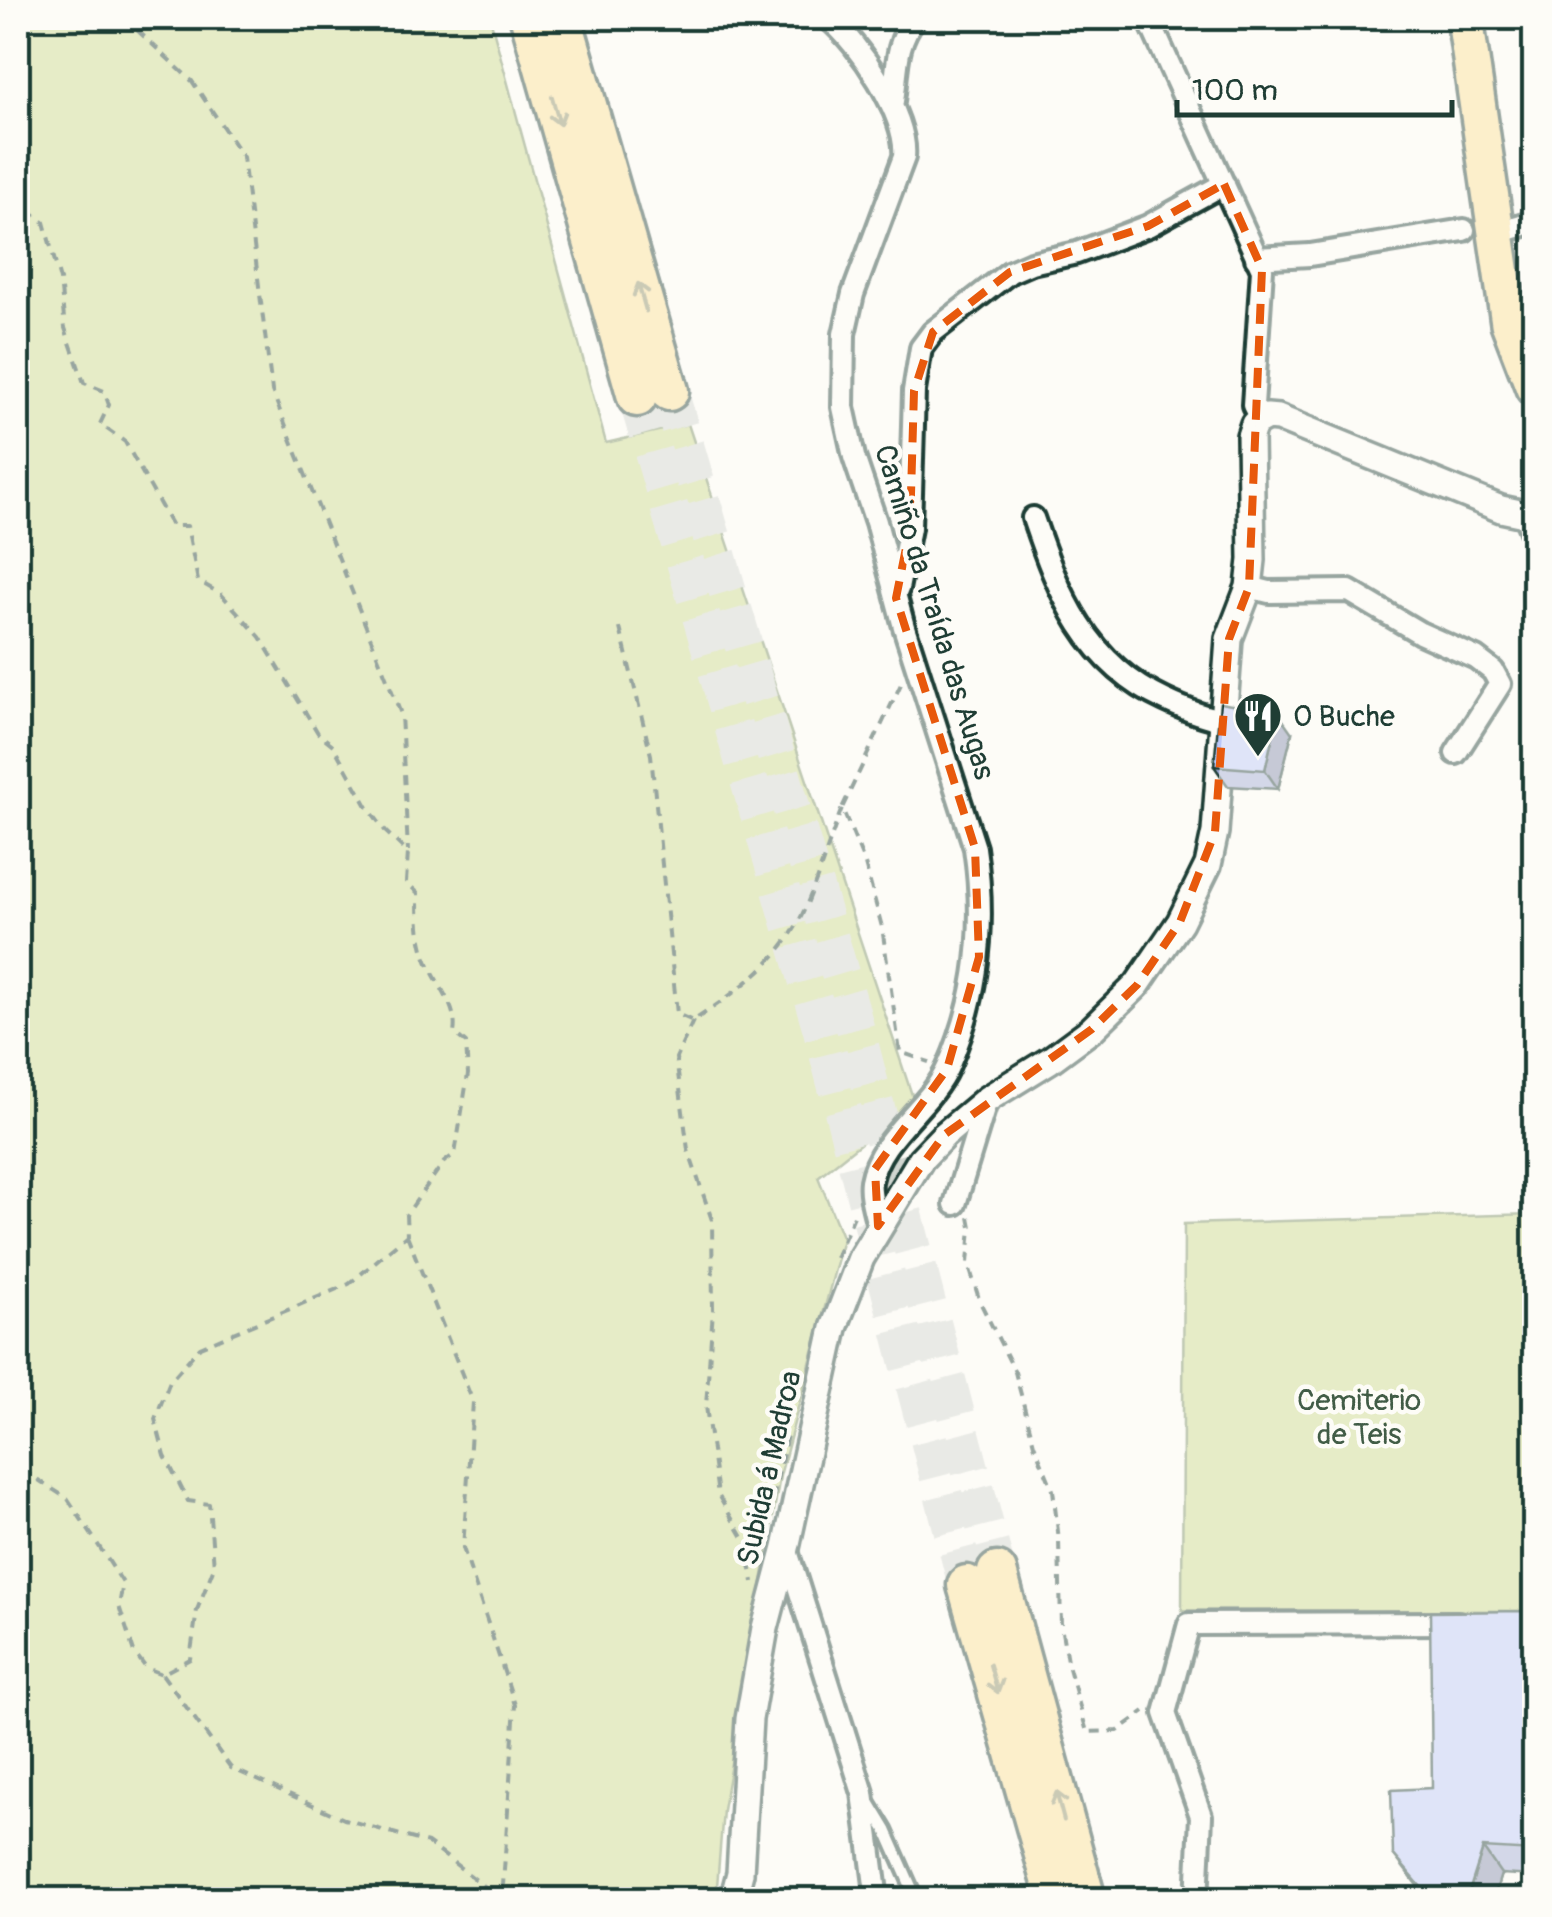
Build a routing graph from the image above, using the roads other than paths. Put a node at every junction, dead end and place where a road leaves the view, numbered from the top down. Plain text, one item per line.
1 (530, 18) edge
2 (562, 18) edge
3 (828, 18) edge
4 (915, 18) edge
5 (1148, 18) edge
6 (1465, 18) edge
7 (892, 110) junction
8 (1224, 184) junction
9 (1534, 222) edge
10 (1480, 232) junction
11 (1256, 258) junction
12 (1534, 388) edge
13 (1260, 419) junction
14 (1034, 518) dead end
15 (1531, 524) edge
16 (1249, 587) junction
17 (896, 598) junction
18 (1224, 720) junction
19 (1456, 753) dead end
20 (986, 1098) junction
21 (955, 1204) road end
22 (878, 1226) junction
23 (786, 1548) junction
24 (1477, 1623) edge
25 (863, 1793) junction
26 (1534, 1885) edge
27 (733, 1900) edge
28 (877, 1900) edge
29 (918, 1900) edge
30 (1057, 1900) edge
31 (1086, 1900) edge
32 (1197, 1900) edge
33 (1504, 1900) edge

1 -> 2 highway
3 - 7 street, Camiño da Traída das Augas
4 - 7 street
5 - 8 street
6 - 10 highway
7 - 17 street, Camiño da Traída das Augas
8 - 11 street
8 - 17 street
9 - 10 street
10 - 11 street
10 - 12 highway
11 - 13 street
13 - 15 street
13 - 16 street, Subida á Madroa
14 - 18 street
16 - 18 street, Subida á Madroa
16 - 19 street
17 - 22 street, Camiño da Traída das Augas
18 - 20 street, Subida á Madroa
20 - 21 street
20 - 22 street, Subida á Madroa
22 - 23 street, Subida á Madroa
23 - 25 street
23 - 27 street, Subida á Madroa
24 - 32 street
25 - 28 street
25 - 29 lane
26 - 33 street
31 -> 30 highway

